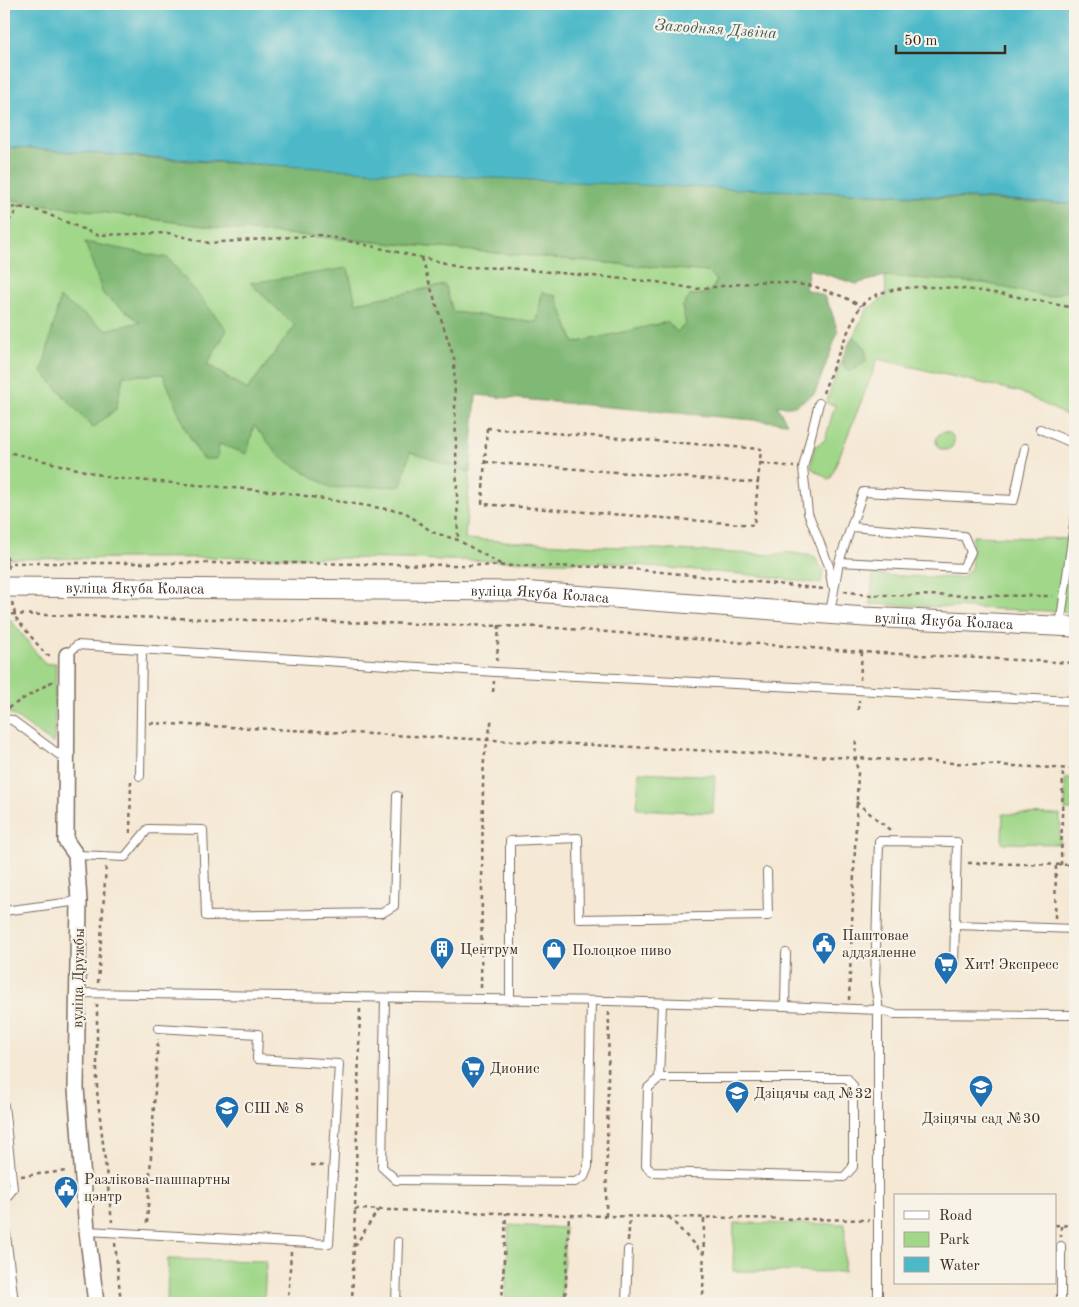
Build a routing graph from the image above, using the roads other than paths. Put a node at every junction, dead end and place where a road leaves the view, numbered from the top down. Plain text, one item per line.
1 (820, 403) road end
2 (1040, 429) dead end
3 (1075, 444) edge
4 (1025, 448) dead end
5 (1075, 518) edge
6 (851, 527) junction
7 (839, 562) junction
8 (4, 587) edge
9 (833, 590) junction
10 (830, 613) junction
11 (1068, 627) edge
12 (142, 649) junction
13 (67, 655) joint
14 (1075, 701) edge
15 (4, 719) edge
16 (65, 759) junction
17 (140, 776) dead end
18 (397, 796) dead end
19 (76, 855) junction
20 (767, 872) dead end
21 (79, 901) junction
22 (4, 911) edge
23 (955, 925) junction
24 (1075, 929) edge
25 (786, 953) dead end
26 (954, 965) dead end
27 (77, 993) junction
28 (385, 998) junction
29 (510, 1000) junction
30 (591, 1001) junction
31 (662, 1004) junction
32 (785, 1006) junction
33 (878, 1010) junction
34 (1075, 1015) edge
35 (158, 1028) road end
36 (659, 1078) junction
37 (4, 1106) edge
38 (4, 1200) edge
39 (4, 1218) edge
40 (87, 1231) junction
41 (398, 1242) dead end
42 (1061, 1246) dead end
43 (628, 1250) road end
44 (14, 1303) edge
45 (96, 1303) edge
46 (396, 1303) edge
47 (626, 1303) edge
48 (878, 1303) edge
49 (1061, 1303) edge

1 - 9 lane
2 - 3 lane
4 - 6 lane
5 - 11 lane
6 - 7 lane
6 - 7 lane
7 - 9 lane
8 - 10 street, вуліца Якуба Коласа
9 - 10 lane
10 - 11 street, вуліца Якуба Коласа
12 - 13 lane
12 - 14 lane
12 - 17 lane
13 - 16 street, вуліца Дружбы
15 - 16 lane
16 - 19 street, вуліца Дружбы
18 - 19 lane
19 - 21 street, вуліца Дружбы
20 - 29 lane
21 - 22 lane
21 - 27 street, вуліца Дружбы
23 - 24 lane
23 - 26 lane
23 - 33 lane
25 - 32 lane
27 - 28 lane
27 - 40 street, вуліца Дружбы
28 - 29 lane
28 - 30 lane
29 - 30 lane
30 - 31 lane
31 - 32 lane
31 - 36 lane
32 - 33 lane
33 - 34 lane
33 - 48 lane
35 - 40 lane
36 - 36 lane
37 - 38 lane
39 - 44 lane
40 - 45 street, вуліца Дружбы
41 - 46 lane
42 - 49 lane
43 - 47 lane

